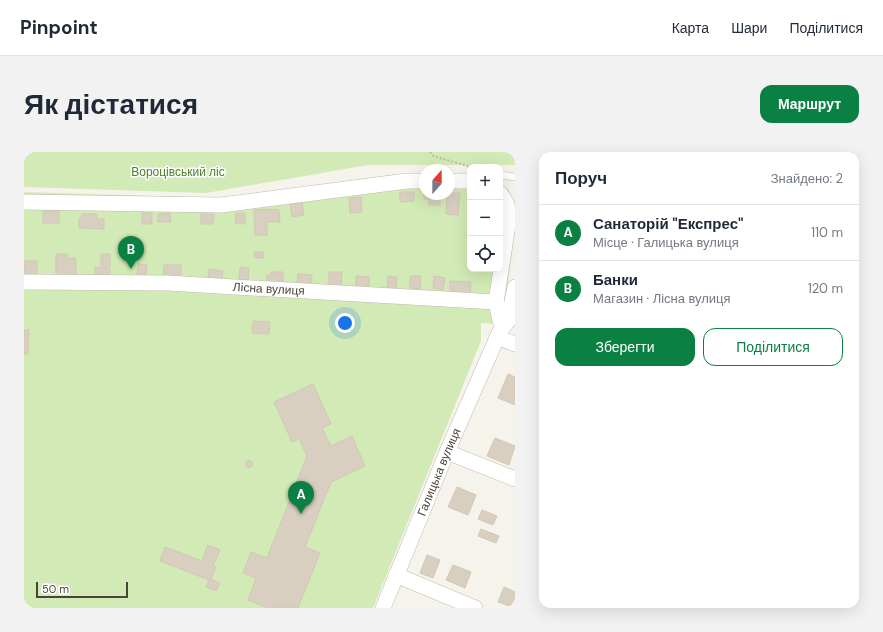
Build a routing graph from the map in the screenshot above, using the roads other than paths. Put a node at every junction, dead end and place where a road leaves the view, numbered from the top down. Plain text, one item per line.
1 (503, 175) edge
2 (515, 177) edge
3 (419, 181) edge
4 (503, 198) edge
5 (24, 202) edge
6 (24, 282) edge
7 (515, 287) edge
8 (496, 302) junction
9 (504, 321) junction
10 (497, 337) junction
11 (515, 344) edge
12 (448, 452) junction
13 (515, 479) edge
14 (396, 575) junction
15 (383, 608) edge
16 (475, 608) edge

1 - 2 lane
3 - 5 street
4 - 8 street
6 - 8 street, Лісна вулиця
7 - 9 street
8 - 9 street
9 - 10 street, Галицька вулиця
10 - 11 street
10 - 12 street, Галицька вулиця
12 - 13 street
12 - 14 street, Галицька вулиця
14 - 15 street, Галицька вулиця
14 - 16 street

